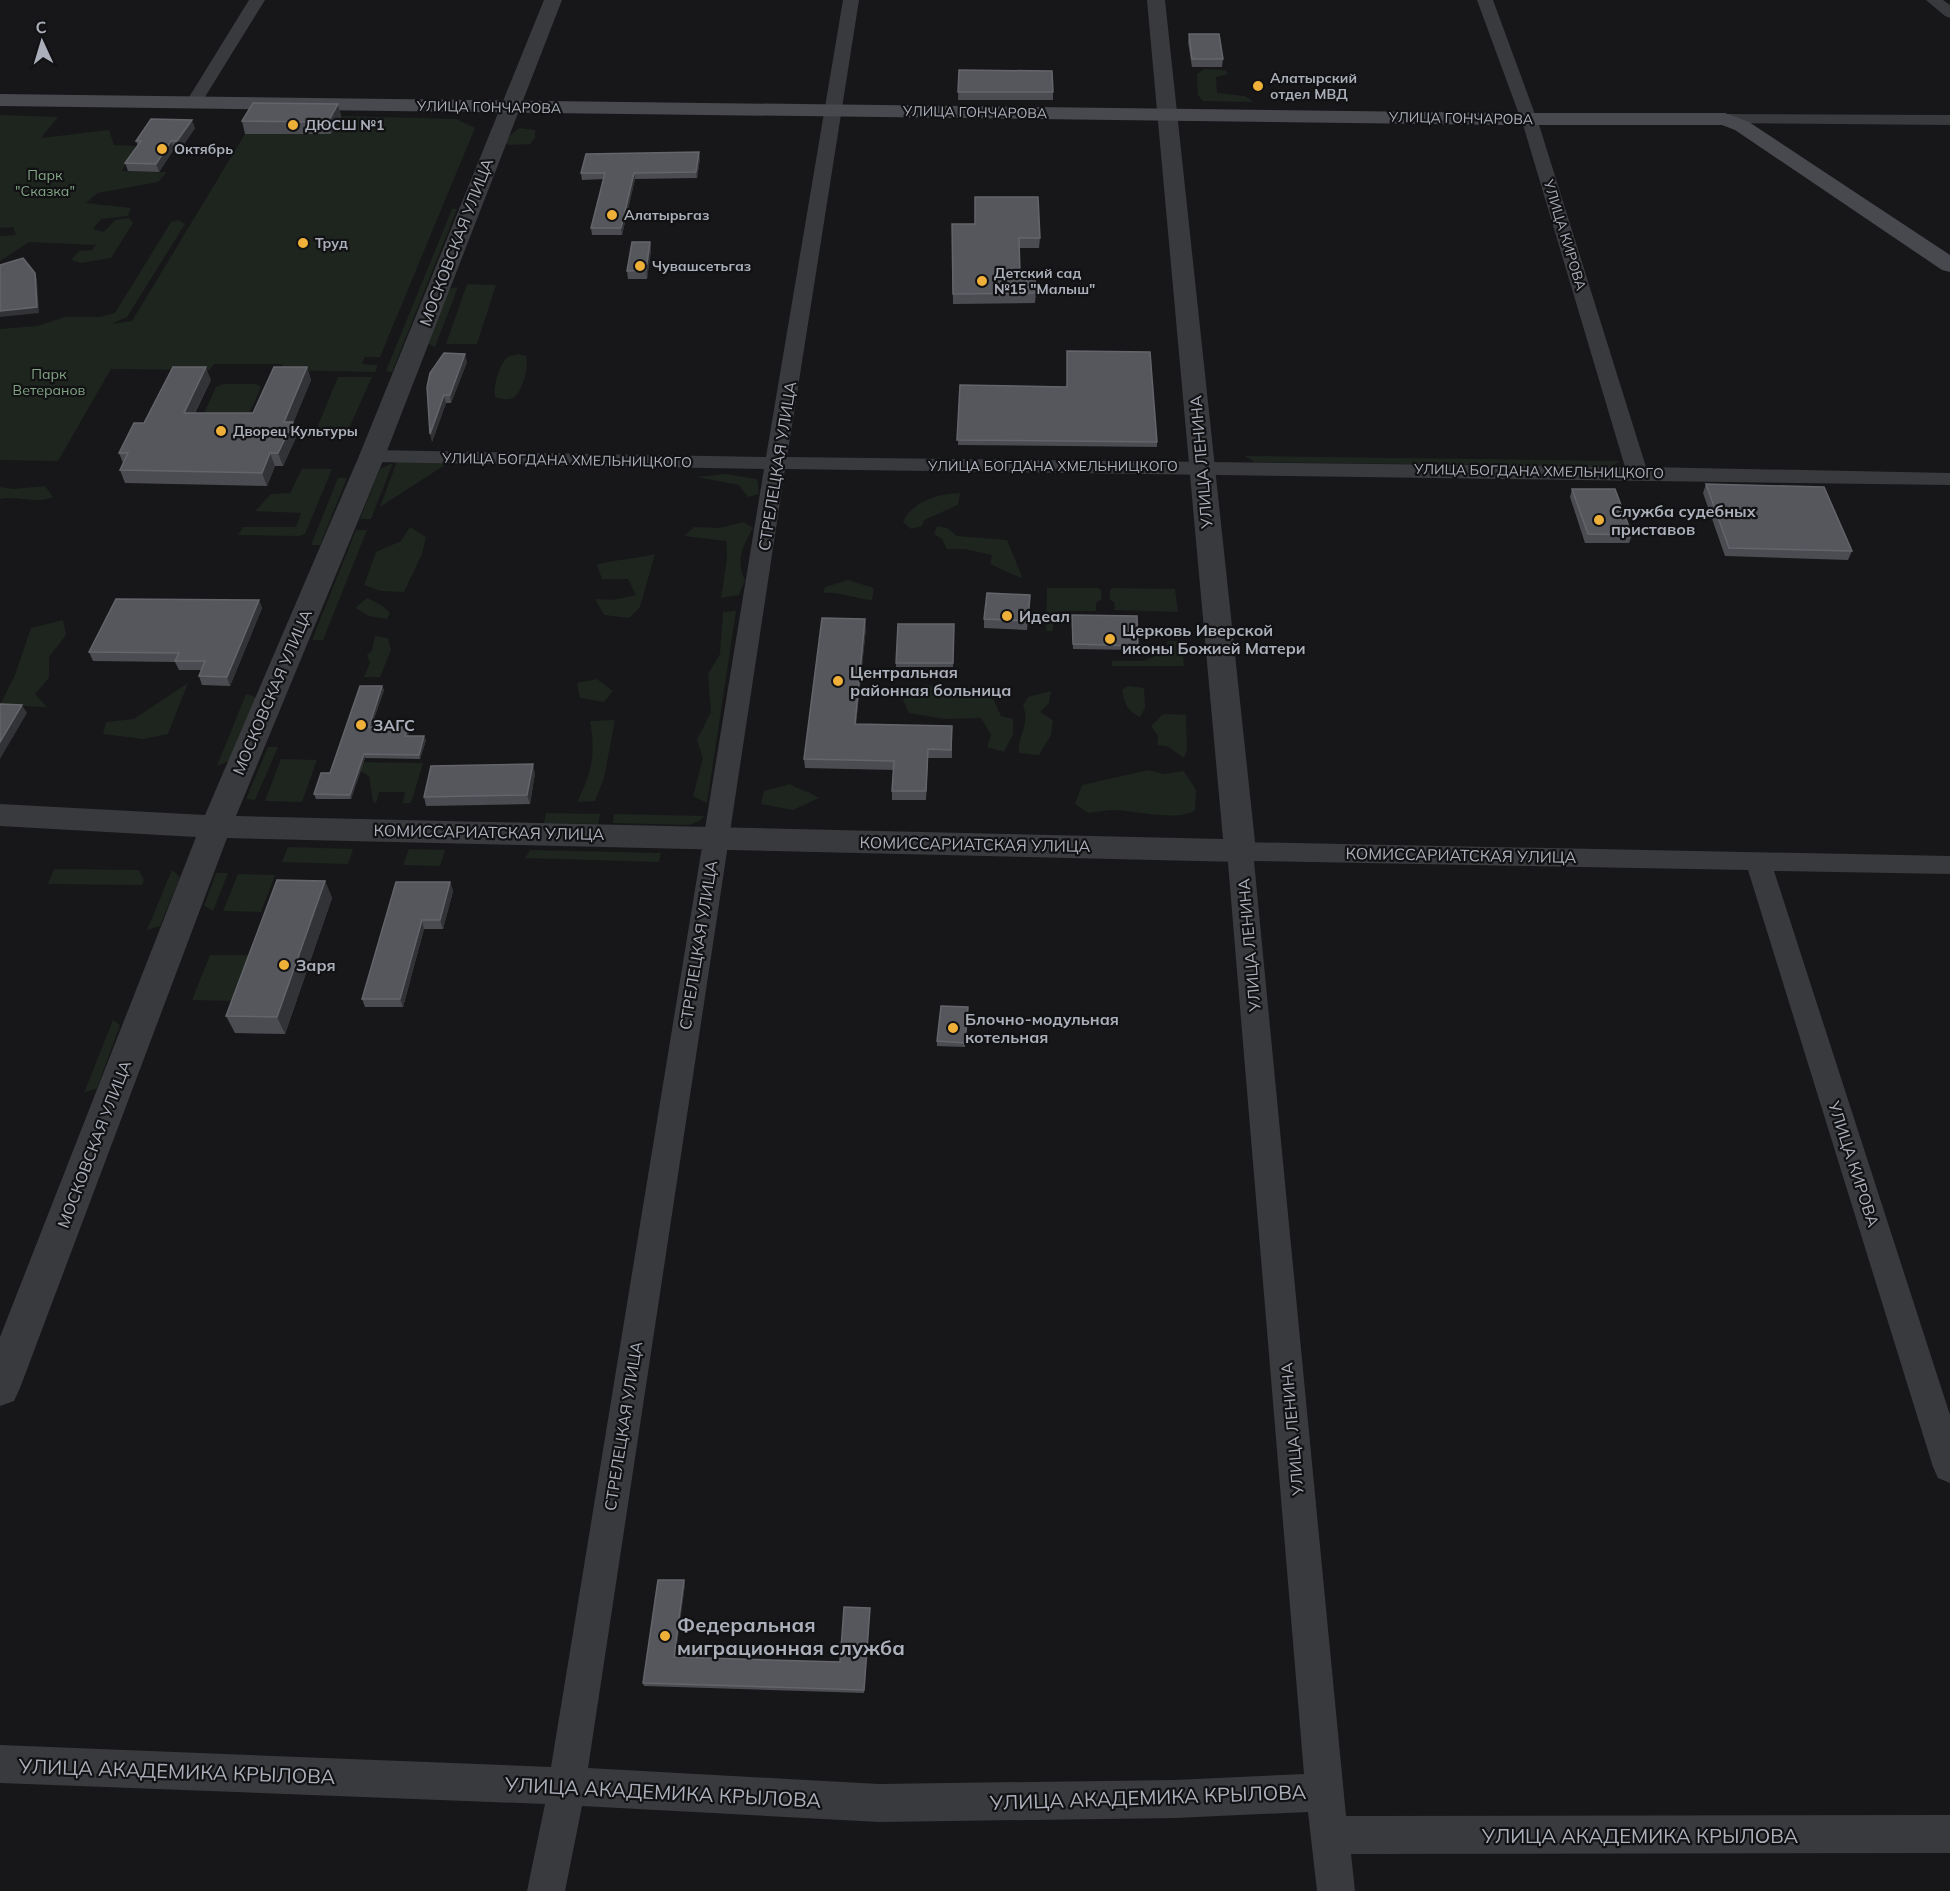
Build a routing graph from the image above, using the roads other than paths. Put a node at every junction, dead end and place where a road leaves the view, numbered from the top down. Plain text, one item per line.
1 (257, 0) edge
2 (553, 0) edge
3 (851, 0) edge
4 (1156, 0) edge
5 (1485, 0) edge
6 (1934, 0) edge
7 (1950, 13) edge
8 (0, 100) edge
9 (194, 102) junction
10 (509, 107) junction
11 (834, 111) junction
12 (1166, 114) junction
13 (1529, 119) junction
14 (1725, 119) junction
15 (1950, 120) edge
16 (1950, 264) edge
17 (372, 456) junction
18 (777, 464) junction
19 (1201, 467) junction
20 (1637, 472) junction
21 (1950, 479) edge
22 (0, 815) edge
23 (216, 827) junction
24 (715, 837) junction
25 (1240, 851) junction
26 (1758, 861) junction
27 (1950, 865) edge
28 (0, 1388) edge
29 (1950, 1467) edge
30 (0, 1764) edge
31 (567, 1786) junction
32 (1325, 1792) junction
33 (1950, 1834) edge
34 (1331, 1835) junction
35 (546, 1891) edge
36 (1335, 1891) edge

1 - 9 street
2 - 10 street, МОСКОВСКАЯ УЛИЦА
3 - 11 street, СТРЕЛЕЦКАЯ УЛИЦА
4 - 12 street, УЛИЦА ЛЕНИНА
5 - 13 street, УЛИЦА КИРОВА
6 - 7 street
8 - 9 main road, УЛИЦА ГОНЧАРОВА
9 - 10 main road, УЛИЦА ГОНЧАРОВА
10 - 11 main road, УЛИЦА ГОНЧАРОВА
10 - 17 street, МОСКОВСКАЯ УЛИЦА
11 - 12 main road, УЛИЦА ГОНЧАРОВА
11 - 18 street, СТРЕЛЕЦКАЯ УЛИЦА
12 - 13 main road, УЛИЦА ГОНЧАРОВА
12 - 19 street, УЛИЦА ЛЕНИНА
13 - 14 main road, УЛИЦА ГОНЧАРОВА
13 - 20 street, УЛИЦА КИРОВА
14 - 15 street, УЛИЦА ГОНЧАРОВА
14 - 16 main road
17 - 18 street, УЛИЦА БОГДАНА ХМЕЛЬНИЦКОГО
17 - 23 street, МОСКОВСКАЯ УЛИЦА
18 - 19 street, УЛИЦА БОГДАНА ХМЕЛЬНИЦКОГО
18 - 24 street, СТРЕЛЕЦКАЯ УЛИЦА
19 - 20 street, УЛИЦА БОГДАНА ХМЕЛЬНИЦКОГО
19 - 25 street, УЛИЦА ЛЕНИНА
20 - 21 street, УЛИЦА БОГДАНА ХМЕЛЬНИЦКОГО
22 - 23 street, КОМИССАРИАТСКАЯ УЛИЦА
23 - 24 street, КОМИССАРИАТСКАЯ УЛИЦА
23 - 28 street, МОСКОВСКАЯ УЛИЦА
24 - 25 street, КОМИССАРИАТСКАЯ УЛИЦА
24 - 31 street, СТРЕЛЕЦКАЯ УЛИЦА
25 - 26 street, КОМИССАРИАТСКАЯ УЛИЦА
25 - 32 street, УЛИЦА ЛЕНИНА
26 - 27 street, КОМИССАРИАТСКАЯ УЛИЦА
26 - 29 street, УЛИЦА КИРОВА
30 - 31 street, УЛИЦА АКАДЕМИКА КРЫЛОВА
31 - 32 street, УЛИЦА АКАДЕМИКА КРЫЛОВА
31 - 35 street, СТРЕЛЕЦКАЯ УЛИЦА
32 - 34 street, УЛИЦА ЛЕНИНА
33 - 34 street, УЛИЦА АКАДЕМИКА КРЫЛОВА
34 - 36 street, УЛИЦА ЛЕНИНА

